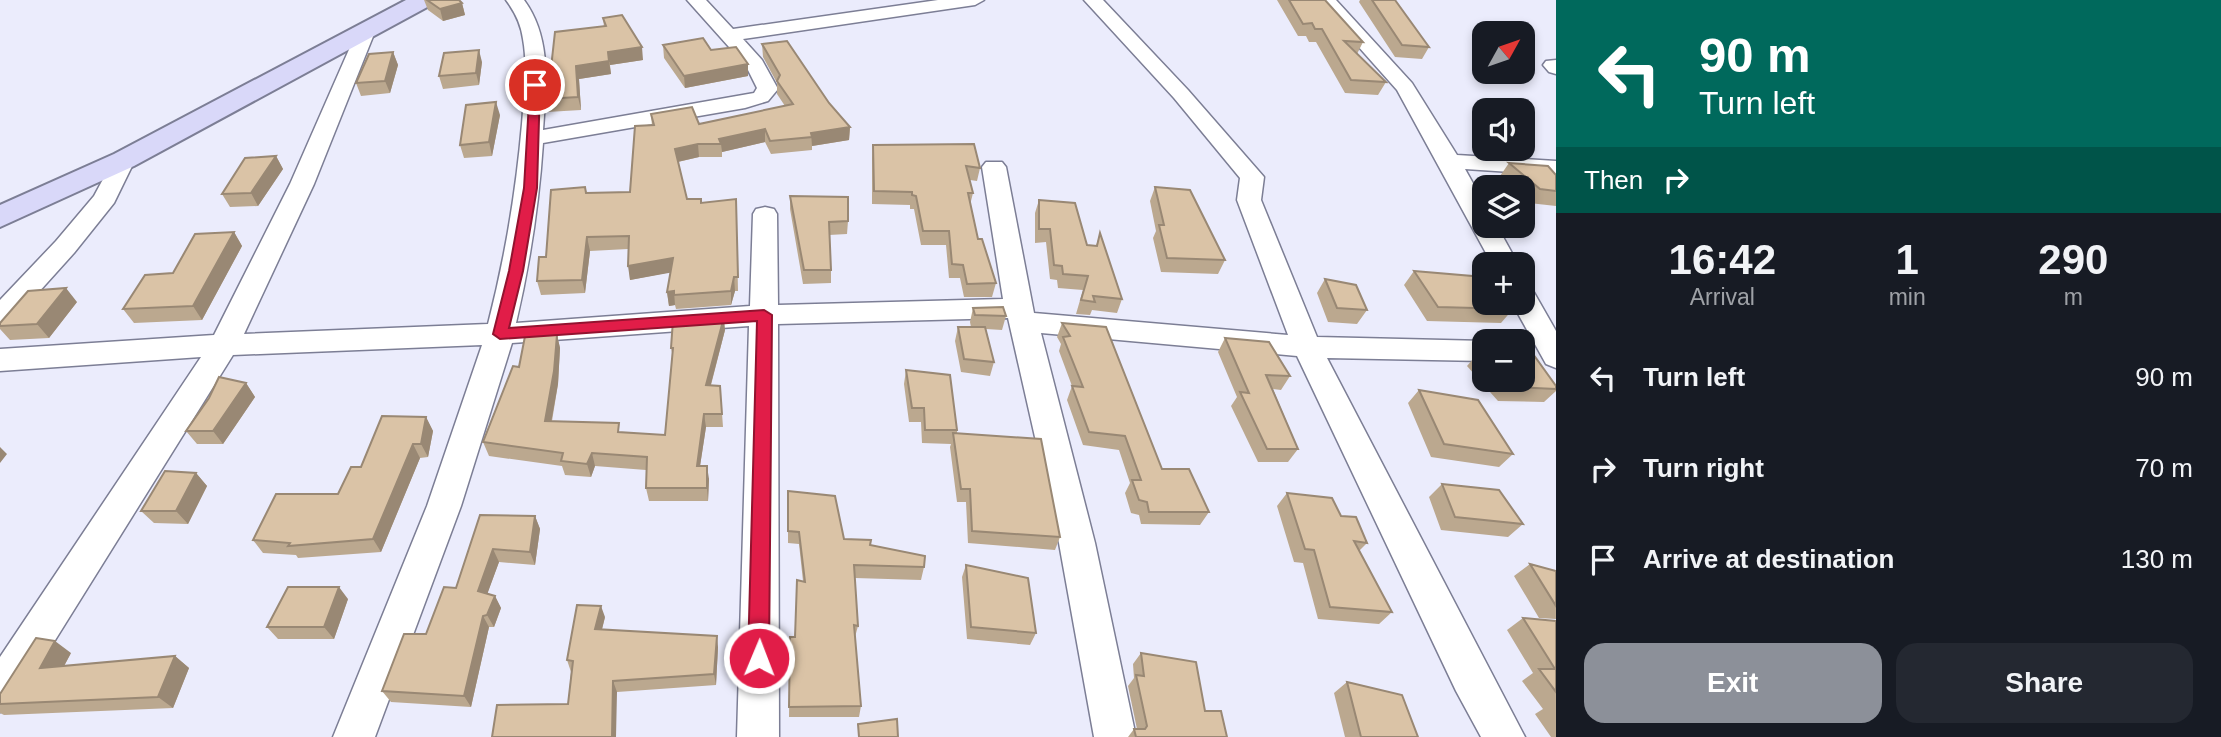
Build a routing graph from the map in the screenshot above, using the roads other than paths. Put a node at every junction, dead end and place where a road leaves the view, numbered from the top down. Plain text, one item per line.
1 (423, 0) edge
2 (515, 0) edge
3 (696, 0) edge
4 (975, 0) edge
5 (1093, 0) edge
6 (1326, 0) edge
7 (367, 29) junction
8 (727, 36) junction
9 (534, 138) junction
10 (124, 160) junction
11 (1449, 161) junction
12 (995, 167) dead end
13 (1556, 168) edge
14 (1472, 203) edge
15 (765, 214) dead end
16 (0, 217) edge
17 (764, 315) junction
18 (1021, 315) junction
19 (1533, 315) edge
20 (0, 317) edge
21 (500, 334) junction
22 (224, 345) junction
23 (1307, 347) junction
24 (1472, 351) edge
25 (1535, 353) edge
26 (1555, 355) edge
27 (0, 360) edge
28 (0, 692) edge
29 (354, 737) edge
30 (758, 737) edge
31 (1115, 737) edge
32 (1504, 737) edge

1 - 7 street
2 - 9 street
3 - 8 street
4 - 8 street
5 - 23 street
6 - 11 street
7 - 10 street
7 - 22 street
8 - 9 street
9 - 21 street
10 - 16 street
10 - 20 street
11 - 13 street
11 - 14 street
12 - 18 street
15 - 17 street
17 - 18 street
17 - 21 street
17 - 30 street
18 - 23 street
18 - 31 street
19 - 26 street
21 - 22 street
21 - 29 street
22 - 27 street
22 - 28 street
23 - 24 street
23 - 32 street
25 - 26 street

